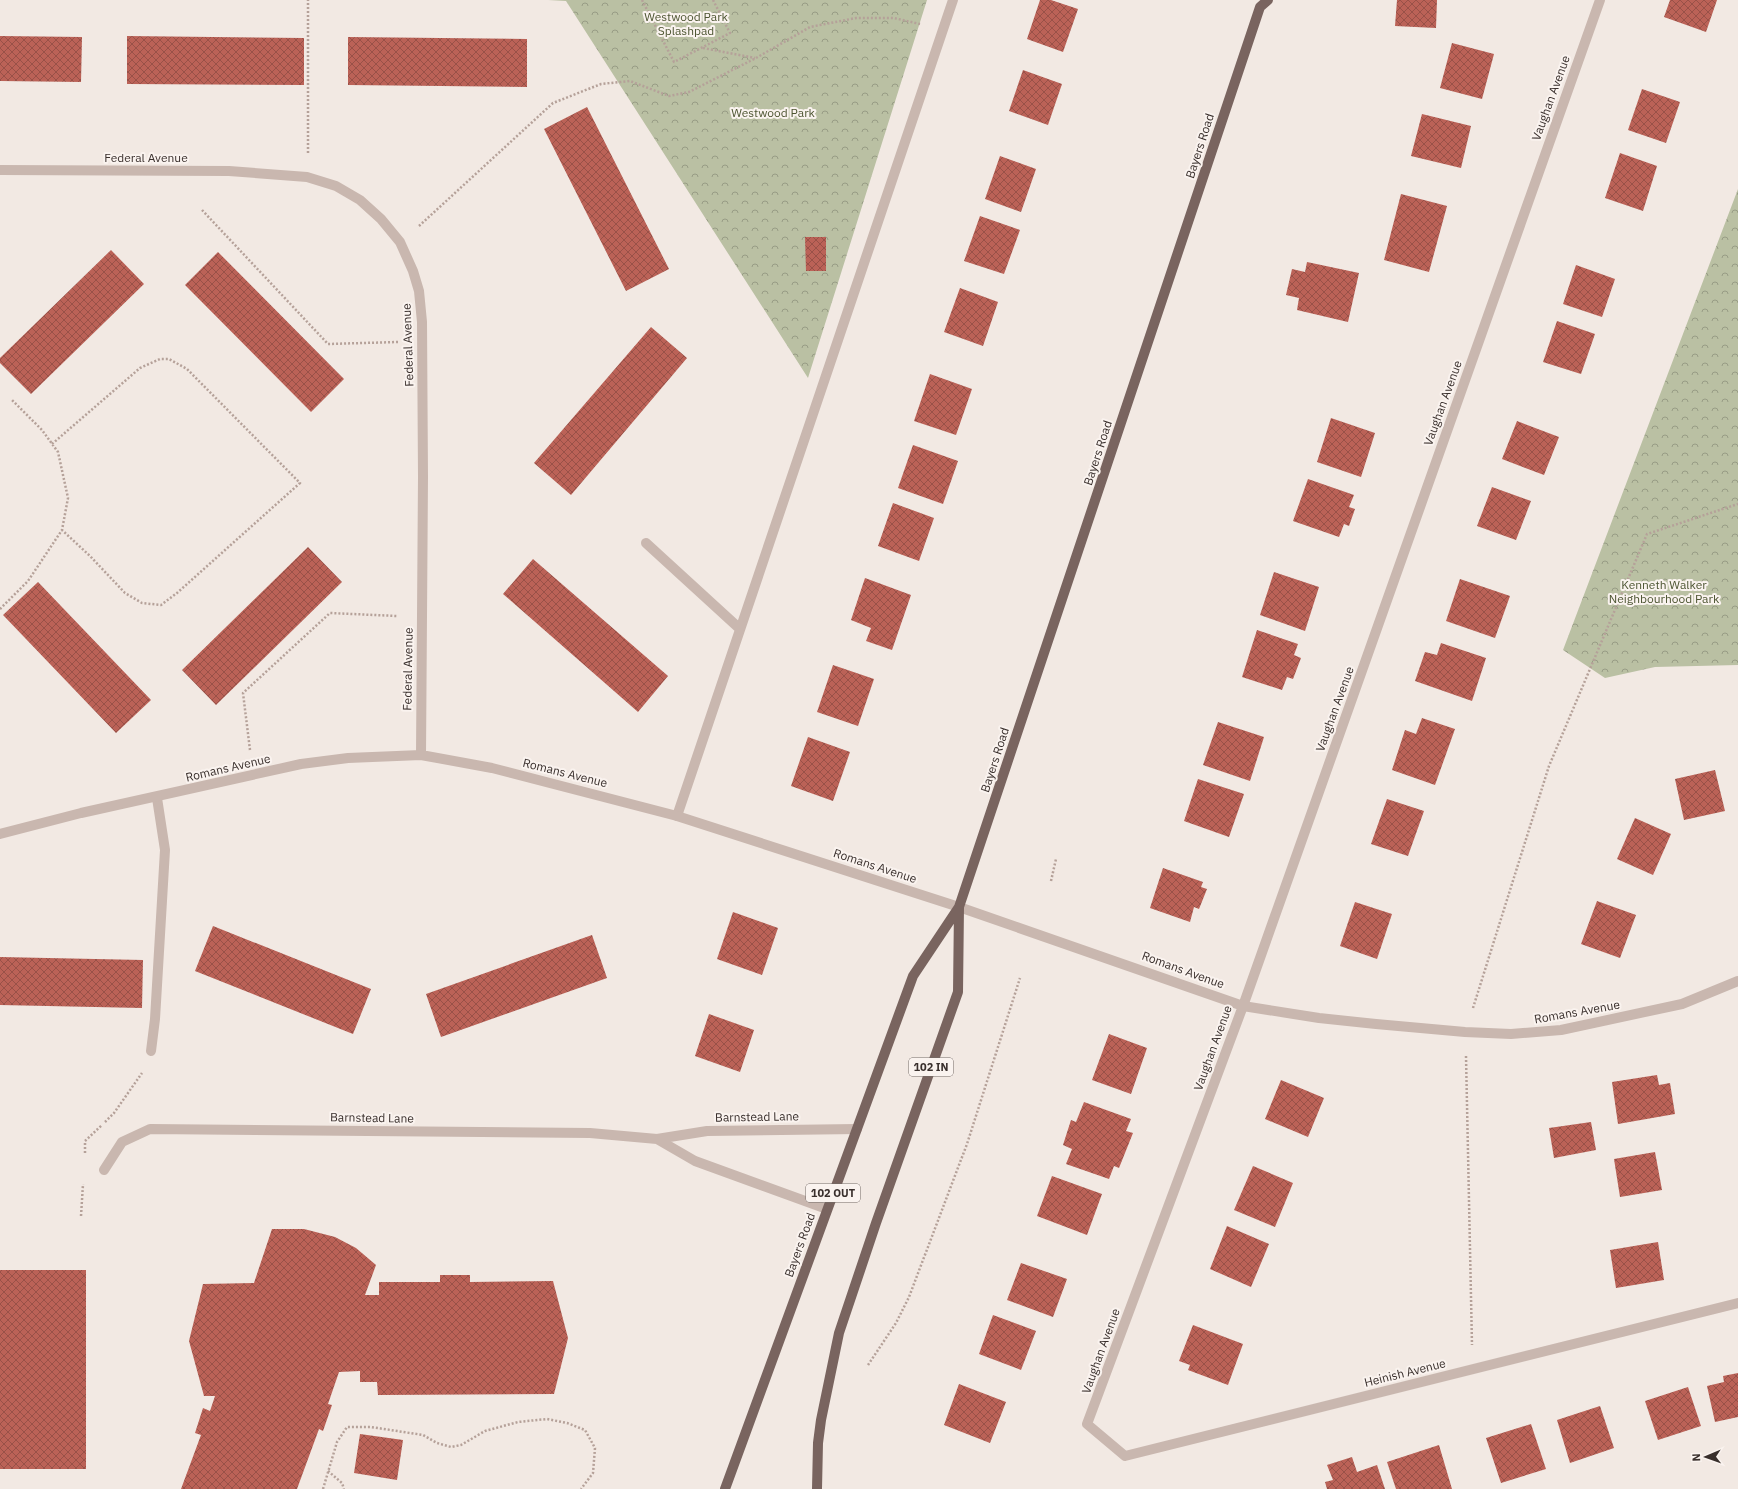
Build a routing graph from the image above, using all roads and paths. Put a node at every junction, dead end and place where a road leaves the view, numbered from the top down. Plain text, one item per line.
1 (308, 0) edge
2 (642, 0) edge
3 (713, 0) edge
4 (953, 0) edge
5 (1268, 0) edge
6 (1600, 0) edge
7 (1259, 4) edge
8 (943, 30) junction
9 (702, 48) junction
10 (756, 58) junction
11 (0, 170) edge
12 (307, 177) junction
13 (202, 210) dead end
14 (400, 242) junction
15 (422, 342) junction
16 (12, 400) dead end
17 (52, 444) junction
18 (1738, 504) edge
19 (62, 530) junction
20 (646, 543) dead end
21 (0, 609) edge
22 (422, 617) junction
23 (740, 629) junction
24 (420, 755) junction
25 (254, 774) junction
26 (157, 798) junction
27 (677, 816) junction
28 (0, 834) edge
29 (1056, 859) dead end
30 (1052, 881) dead end
31 (960, 907) junction
32 (1020, 978) dead end
33 (1738, 981) edge
34 (1243, 1006) junction
35 (1465, 1032) junction
36 (151, 1051) dead end
37 (857, 1129) junction
38 (657, 1139) junction
39 (104, 1170) dead end
40 (827, 1208) junction
41 (1738, 1303) edge
42 (868, 1365) dead end
43 (1472, 1369) junction
44 (1087, 1424) joint
45 (328, 1471) junction
46 (323, 1489) edge
47 (344, 1489) edge
48 (581, 1489) edge
49 (725, 1489) edge
50 (817, 1489) edge

1 - 12 path
2 - 9 path
3 - 9 path
4 - 8 street
5 - 7 main road, Bayers Road
6 - 34 street, Vaughan Avenue
7 - 31 main road, Bayers Road
8 - 10 path
8 - 23 street
9 - 10 path
10 - 14 path
11 - 12 street, Federal Avenue
12 - 14 street, Federal Avenue
13 - 15 path
14 - 15 street, Federal Avenue
15 - 22 street, Federal Avenue
16 - 17 path
17 - 19 path
17 - 19 path
18 - 35 path
19 - 21 path
20 - 23 street
22 - 24 street, Federal Avenue
22 - 25 path
23 - 27 street
24 - 25 street, Romans Avenue
24 - 27 street, Romans Avenue
25 - 26 street, Romans Avenue
26 - 28 street, Romans Avenue
26 - 36 street
27 - 31 street, Romans Avenue
29 - 30 path
31 - 34 street, Romans Avenue
31 - 37 main road, Bayers Road / 102 OUT
31 - 50 main road, Bayers Road / 102 IN
32 - 42 path
33 - 35 street, Romans Avenue
34 - 35 street, Romans Avenue
34 - 44 street, Vaughan Avenue
35 - 43 path
37 - 38 street, Barnstead Lane
37 - 40 main road, Bayers Road / 102 OUT
38 - 39 street, Barnstead Lane
38 - 40 street, Barnstead Lane
40 - 49 main road, Bayers Road / 102 OUT
41 - 43 street, Heinish Avenue
43 - 44 street, Heinish Avenue
45 - 46 path
45 - 47 path
45 - 48 path

